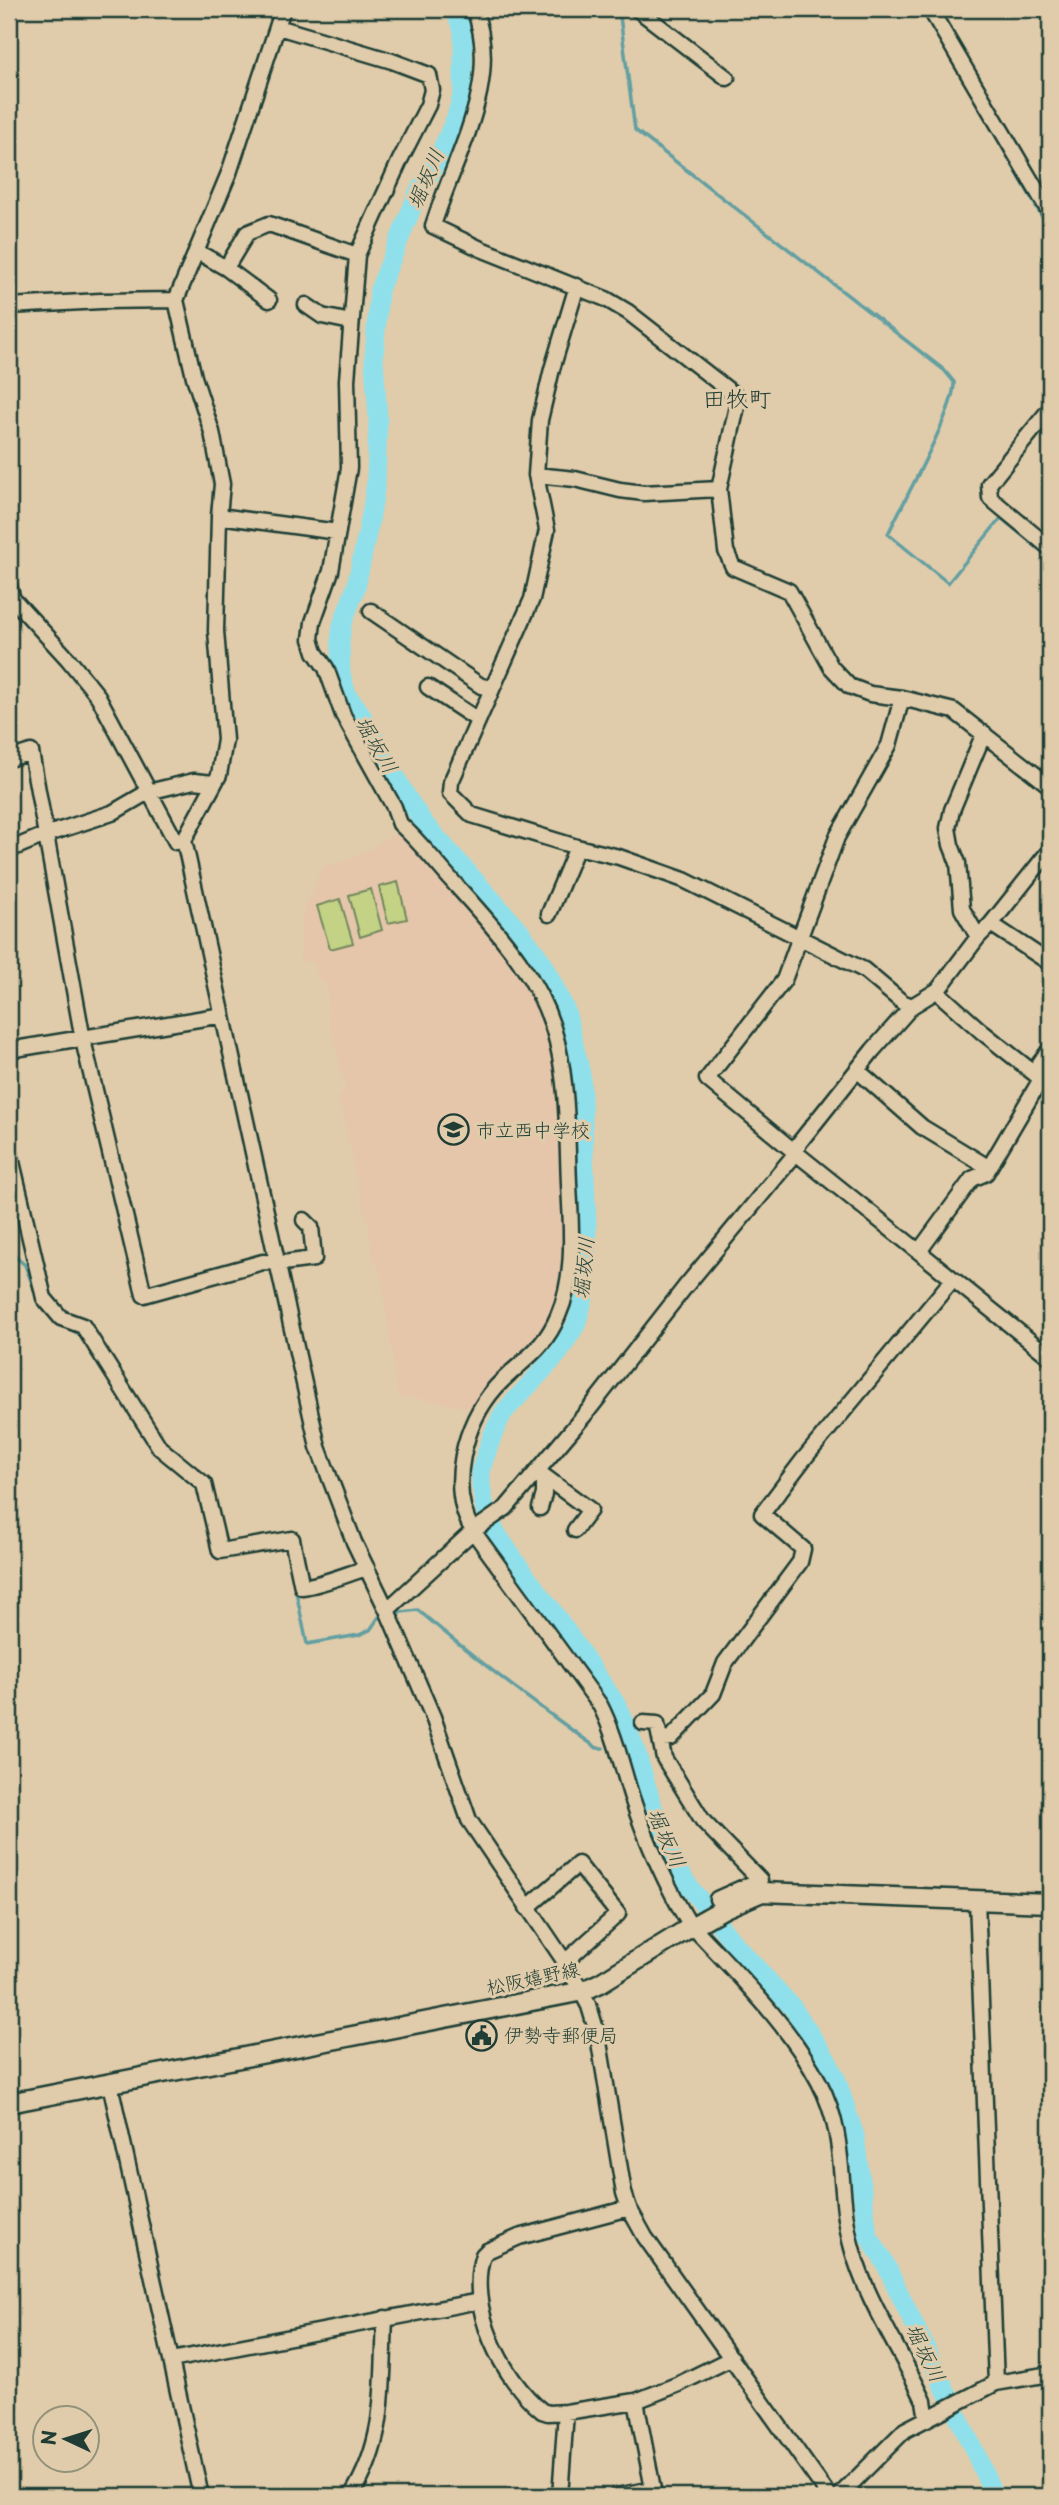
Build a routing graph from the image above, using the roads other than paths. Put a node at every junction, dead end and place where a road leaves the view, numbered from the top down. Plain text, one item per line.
1 (284, 9) edge
2 (474, 9) edge
3 (637, 9) edge
4 (930, 9) edge
5 (278, 27) junction
6 (727, 78) dead end
7 (1050, 213) edge
8 (197, 251) junction
9 (357, 255) junction
10 (226, 268) junction
11 (577, 286) junction
12 (176, 300) junction
13 (269, 300) dead end
14 (306, 305) dead end
15 (9, 306) edge
16 (351, 322) junction
17 (1050, 410) edge
18 (537, 475) junction
19 (719, 489) junction
20 (219, 516) junction
21 (338, 532) junction
22 (1050, 548) edge
23 (10, 595) edge
24 (371, 611) dead end
25 (428, 687) dead end
26 (492, 688) junction
27 (902, 698) junction
28 (478, 720) junction
29 (984, 733) junction
30 (9, 759) edge
31 (215, 783) junction
32 (1050, 786) edge
33 (148, 792) junction
34 (45, 835) junction
35 (184, 840) junction
36 (576, 847) junction
37 (9, 850) edge
38 (1050, 850) edge
39 (549, 915) dead end
40 (991, 925) junction
41 (800, 937) junction
42 (978, 937) junction
43 (1050, 963) edge
44 (938, 990) junction
45 (912, 1006) junction
46 (223, 1015) junction
47 (83, 1040) junction
48 (1050, 1049) edge
49 (9, 1051) edge
50 (857, 1070) junction
51 (1042, 1078) edge
52 (9, 1149) edge
53 (796, 1153) junction
54 (986, 1173) junction
55 (304, 1220) dead end
56 (920, 1250) junction
57 (277, 1261) junction
58 (953, 1279) junction
59 (1048, 1351) edge
60 (541, 1474) junction
61 (540, 1508) dead end
62 (475, 1529) junction
63 (575, 1530) dead end
64 (367, 1568) junction
65 (388, 1614) junction
66 (643, 1723) dead end
67 (660, 1739) junction
68 (977, 1900) junction
69 (1050, 1903) edge
70 (527, 1908) junction
71 (725, 1908) junction
72 (691, 1927) junction
73 (565, 1962) junction
74 (583, 1991) junction
75 (110, 2084) junction
76 (9, 2103) edge
77 (629, 2208) junction
78 (479, 2301) junction
79 (385, 2318) junction
80 (732, 2358) junction
81 (171, 2360) junction
82 (1050, 2374) edge
83 (996, 2383) junction
84 (636, 2401) junction
85 (566, 2413) junction
86 (930, 2417) junction
87 (201, 2496) edge
88 (351, 2496) edge
89 (560, 2496) edge
90 (616, 2496) edge
91 (829, 2496) edge
92 (839, 2496) edge

1 - 5 street
2 - 11 street
3 - 6 street
4 - 7 street
5 - 8 street
5 - 9 street
8 - 10 street
8 - 12 street
9 - 10 street
9 - 16 street
10 - 13 street
11 - 18 street
11 - 19 street
12 - 15 street
12 - 20 street
14 - 16 street
16 - 21 street
17 - 22 street
18 - 19 street
18 - 26 street
19 - 27 street
20 - 21 street
20 - 31 street
21 - 62 street
23 - 33 street
24 - 26 street
25 - 28 street
26 - 28 street
27 - 29 street
27 - 41 street
28 - 36 street
29 - 32 street
29 - 42 street
30 - 34 street
31 - 33 street
31 - 35 street
33 - 34 street
33 - 35 street
34 - 37 street
34 - 47 street
35 - 46 street
36 - 39 street
36 - 41 street
38 - 40 street
40 - 42 street
40 - 43 street
41 - 45 street
41 - 53 street
42 - 44 street
44 - 45 street
44 - 51 street
45 - 50 street
46 - 47 street
46 - 57 street
47 - 49 street
47 - 57 street
48 - 51 street
50 - 53 street
50 - 54 street
51 - 54 street
52 - 64 street
53 - 56 street
53 - 60 street
54 - 56 street
55 - 57 street
56 - 58 street
57 - 64 street
58 - 59 street
58 - 67 street
60 - 61 street
60 - 62 street
60 - 63 street
62 - 65 street
62 - 72 street
64 - 65 street
65 - 70 street
66 - 67 street
67 - 71 street
68 - 69 main road, 松阪嬉野線
68 - 71 main road, 松阪嬉野線
68 - 83 street
70 - 73 street
70 - 73 street
71 - 72 main road, 松阪嬉野線
72 - 74 main road, 松阪嬉野線
72 - 86 street
73 - 74 street
74 - 75 main road, 松阪嬉野線
74 - 77 street
75 - 76 main road, 松阪嬉野線
75 - 81 street
77 - 78 street
77 - 80 street
78 - 79 street
78 - 85 street
79 - 81 street
79 - 88 street
80 - 84 street
80 - 91 street
81 - 87 street
82 - 83 street
83 - 86 street
84 - 85 street
84 - 90 street
85 - 89 street
86 - 92 street

